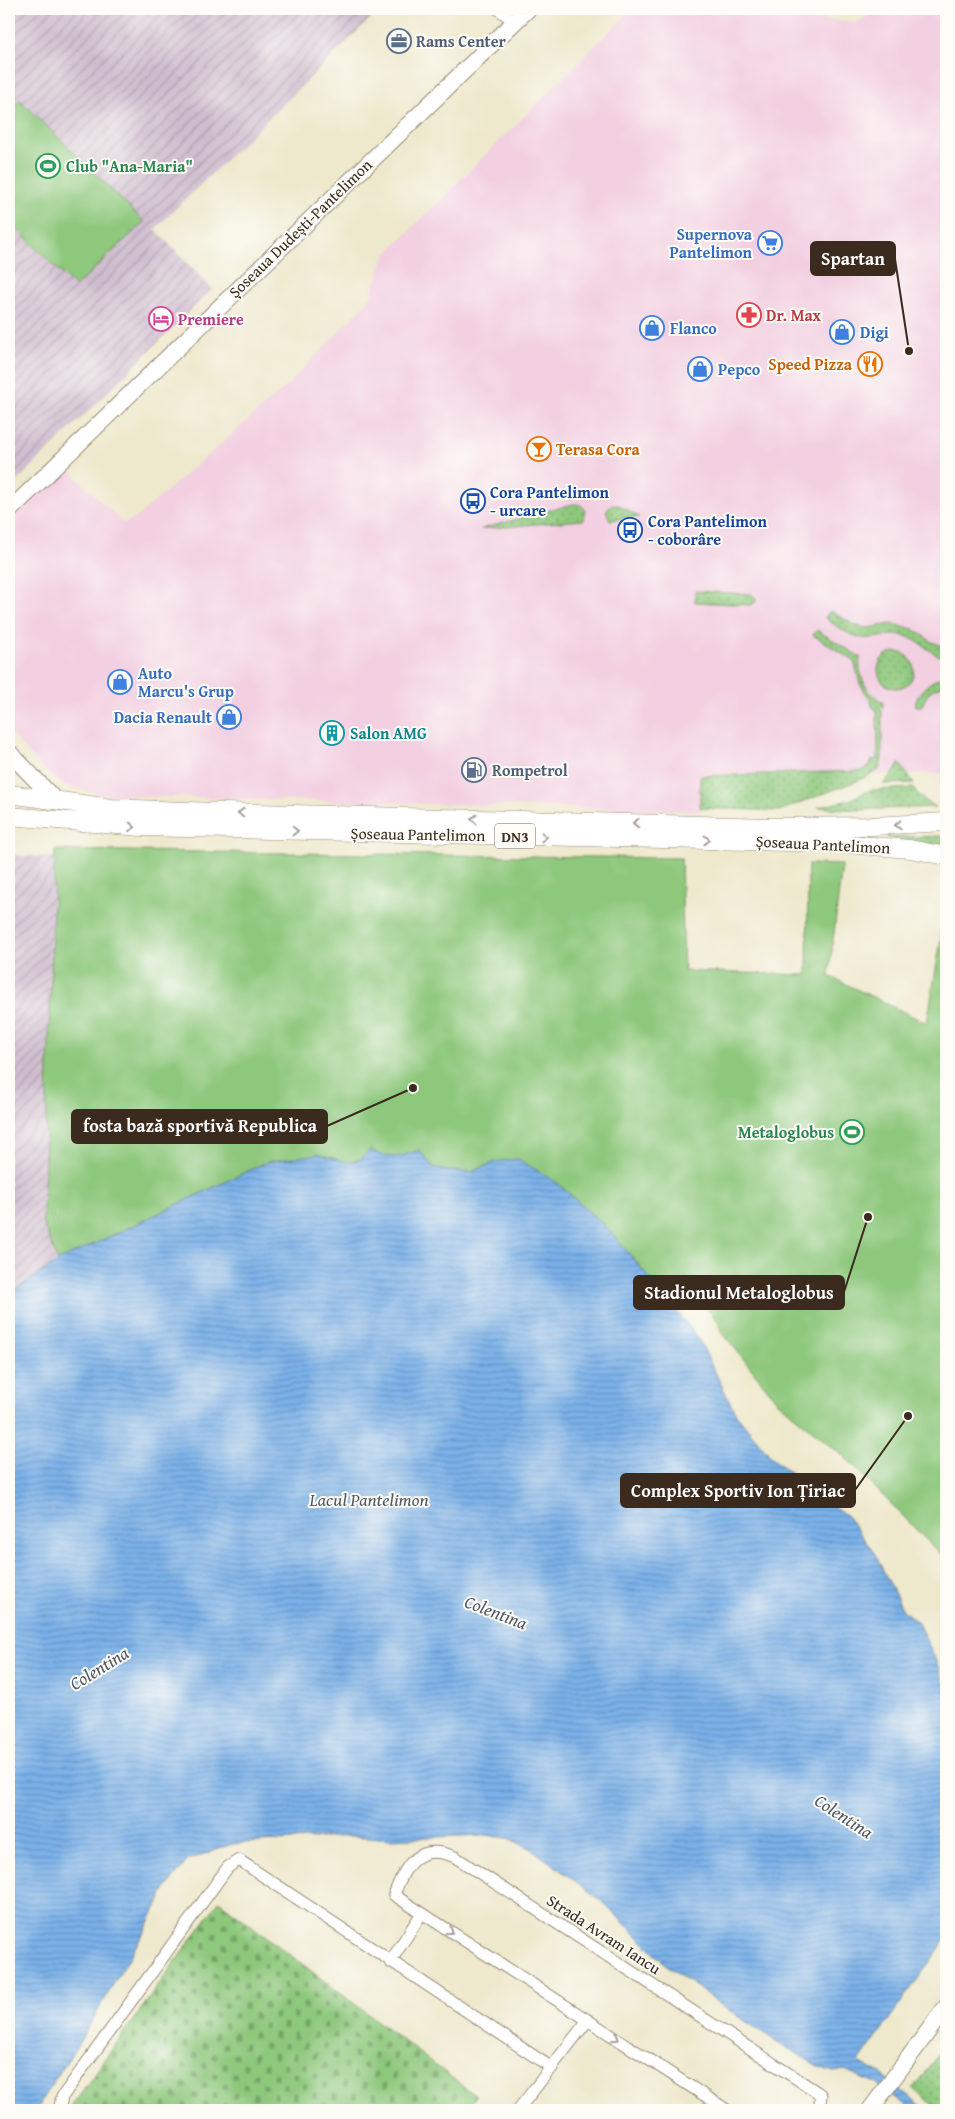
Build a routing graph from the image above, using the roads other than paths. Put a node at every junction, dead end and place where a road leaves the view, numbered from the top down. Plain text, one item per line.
1 (498, 9) edge
2 (528, 9) edge
3 (514, 21) junction
4 (9, 511) edge
5 (9, 752) edge
6 (9, 794) edge
7 (56, 801) junction
8 (9, 816) edge
9 (35, 819) junction
10 (946, 822) edge
11 (84, 824) junction
12 (946, 856) edge
13 (422, 1913) junction
14 (390, 1962) junction
15 (946, 2007) edge
16 (588, 2020) junction
17 (552, 2068) junction
18 (882, 2100) edge
19 (59, 2110) edge
20 (518, 2110) edge
21 (726, 2110) edge
22 (819, 2110) edge
23 (870, 2110) edge

1 - 3 street
2 - 3 street, Șoseaua Dudești-Pantelimon
3 - 4 street, Șoseaua Dudești-Pantelimon
5 - 7 street
6 - 7 main road, Șoseaua Pantelimon / DN3
7 - 9 main road
10 -> 7 main road, Șoseaua Pantelimon / DN3
7 - 11 main road
8 - 9 main road, Șoseaua Pantelimon / DN3
9 - 11 main road, Șoseaua Pantelimon / DN3
11 -> 12 main road, Șoseaua Pantelimon / DN3
13 - 14 street
13 -> 16 street, Strada Avram Iancu
13 - 22 street, Strada Avram Iancu
14 - 17 street
14 - 19 street
15 - 18 street
16 - 17 street
16 -> 21 street, Strada Avram Iancu
17 - 20 street
18 - 23 street

